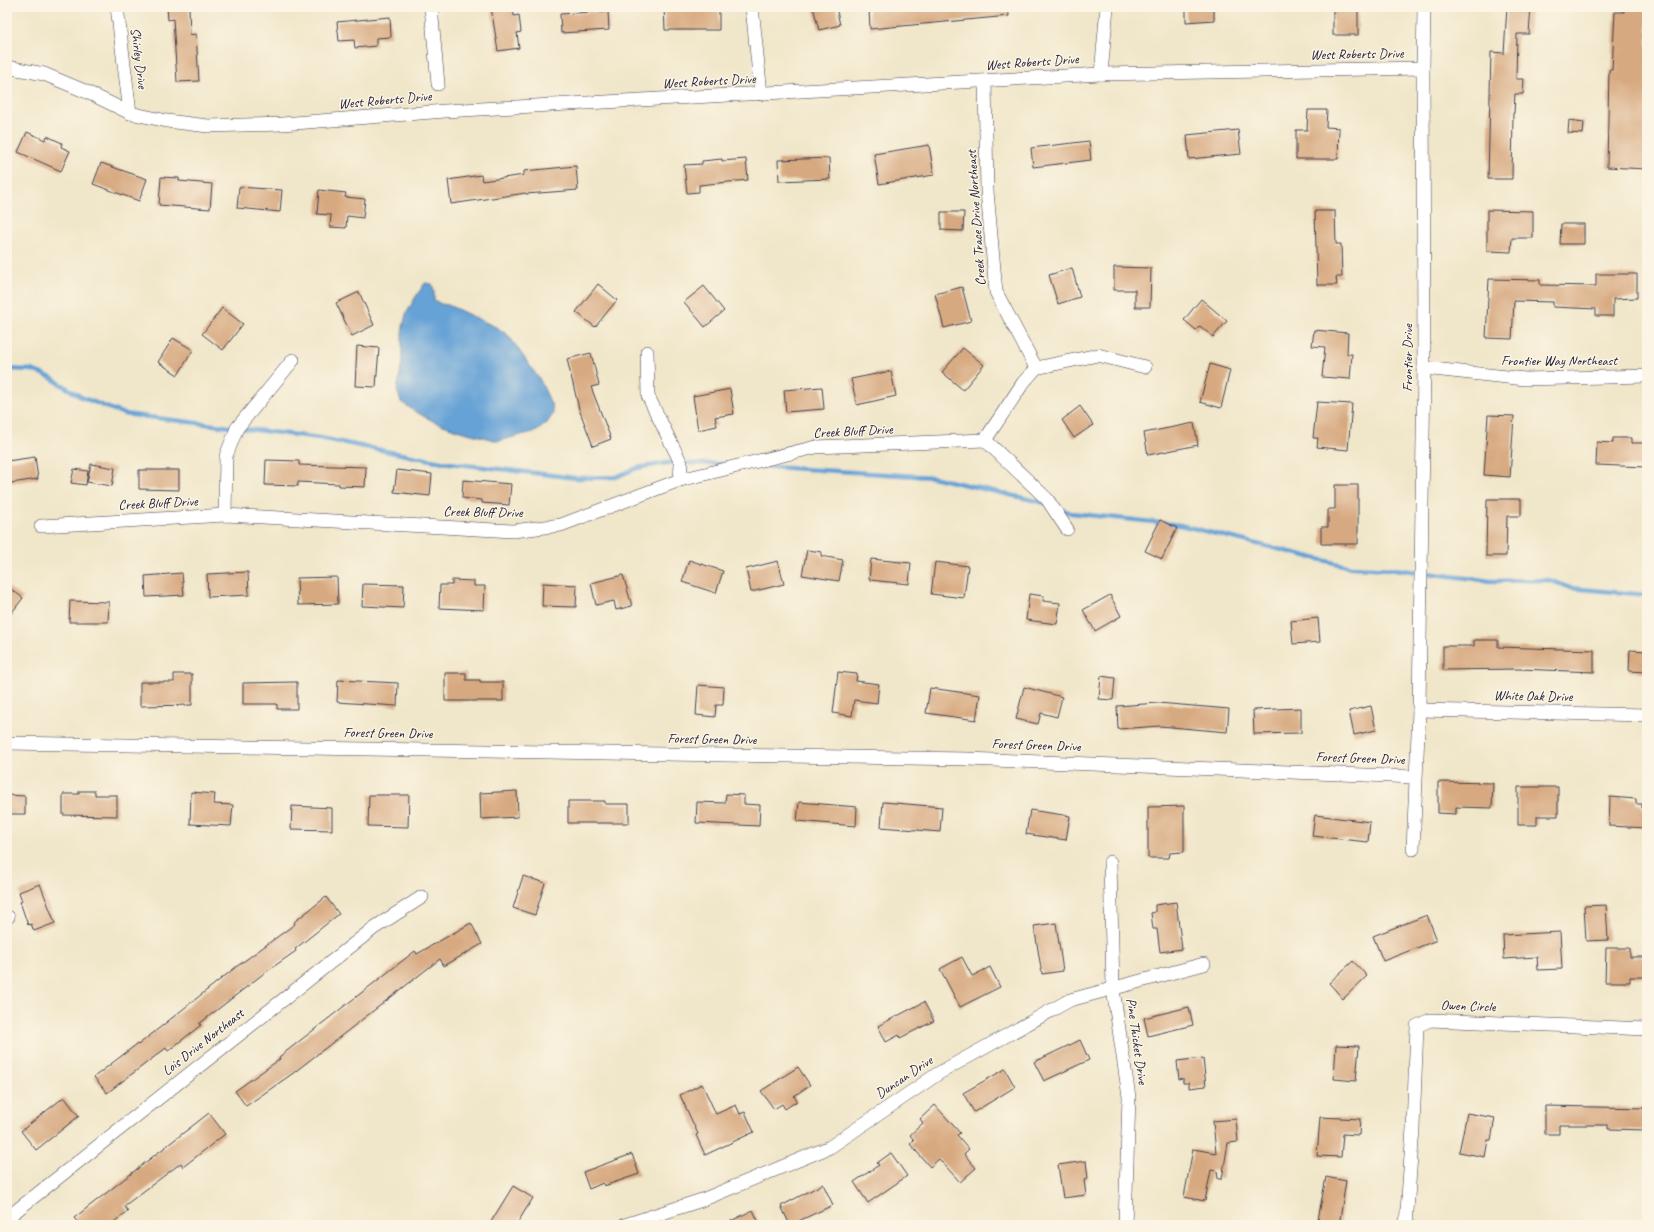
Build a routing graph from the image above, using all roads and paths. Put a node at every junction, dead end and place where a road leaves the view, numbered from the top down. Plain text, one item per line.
1 (116, 7) edge
2 (432, 7) edge
3 (752, 7) edge
4 (1107, 7) edge
5 (1424, 7) edge
6 (7, 67) edge
7 (1423, 68) junction
8 (1101, 74) junction
9 (986, 81) junction
10 (438, 84) dead end
11 (761, 94) junction
12 (130, 112) junction
13 (647, 352) dead end
14 (293, 360) dead end
15 (1145, 367) dead end
16 (1036, 368) junction
17 (1424, 368) junction
18 (1647, 376) edge
19 (985, 440) junction
20 (680, 480) junction
21 (225, 515) junction
22 (41, 526) dead end
23 (1067, 529) dead end
24 (1419, 710) junction
25 (1647, 715) edge
26 (7, 743) edge
27 (1415, 777) junction
28 (1413, 849) dead end
29 (1110, 862) dead end
30 (422, 897) dead end
31 (1204, 964) dead end
32 (1113, 989) junction
33 (1647, 1029) edge
34 (7, 1218) edge
35 (625, 1225) edge
36 (1125, 1225) edge
37 (1406, 1225) edge

1 - 12 street, Shirley Drive
2 - 10 street
3 - 11 street
4 - 8 street
5 - 7 street, Frontier Drive
6 - 12 street, West Roberts Drive
7 - 8 street, West Roberts Drive
7 - 17 street, Frontier Drive
8 - 9 street, West Roberts Drive
9 - 11 street, West Roberts Drive
9 - 16 street, Creek Trace Drive Northeast
11 - 12 street, West Roberts Drive
13 - 20 street
14 - 21 street
15 - 16 street
16 - 19 street
17 - 18 street, Frontier Way Northeast
17 - 24 street, Frontier Drive
19 - 20 street, Creek Bluff Drive
19 - 23 street
20 - 21 street, Creek Bluff Drive
21 - 22 street, Creek Bluff Drive
24 - 25 street, White Oak Drive
24 - 27 street, Frontier Drive
26 - 27 street, Forest Green Drive
27 - 28 street
29 - 32 street, Pine Thicket Drive
30 - 34 street, Lois Drive Northeast
31 - 32 street, Duncan Drive
32 - 35 street, Duncan Drive
32 - 36 street, Pine Thicket Drive
33 - 37 street, Owen Circle

